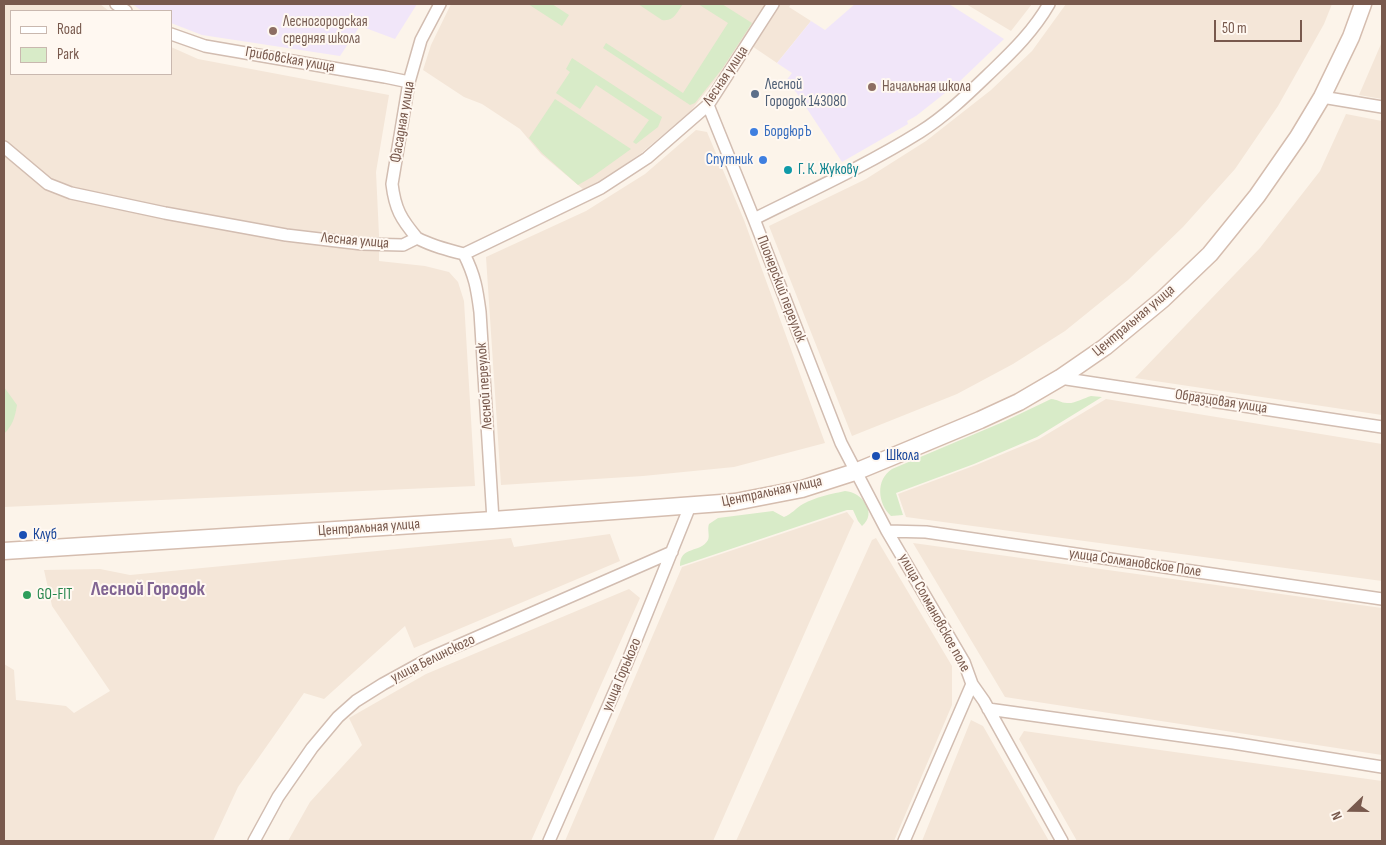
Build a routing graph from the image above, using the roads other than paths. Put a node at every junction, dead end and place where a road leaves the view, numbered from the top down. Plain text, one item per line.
1 (440, 4) edge
2 (773, 4) edge
3 (1050, 4) edge
4 (1363, 4) edge
5 (172, 34) edge
6 (409, 82) junction
7 (1322, 97) junction
8 (708, 106) junction
9 (1382, 107) edge
10 (4, 147) edge
11 (754, 219) junction
12 (417, 238) junction
13 (464, 254) junction
14 (1060, 378) junction
15 (1382, 427) edge
16 (855, 472) junction
17 (690, 506) junction
18 (493, 520) junction
19 (888, 531) junction
20 (4, 551) edge
21 (672, 552) junction
22 (1382, 600) edge
23 (972, 684) junction
24 (988, 709) junction
25 (1382, 766) edge
26 (254, 841) edge
27 (549, 841) edge
28 (904, 841) edge
29 (1062, 841) edge

1 - 6 street, Фасадная улица
2 - 8 street, Лесная улица
3 - 11 street
4 - 7 street, Центральная улица
5 - 6 street, Грибовская улица
6 - 12 street, Фасадная улица
7 - 9 street
7 - 14 street, Центральная улица
8 - 11 street, Пионерский переулок
8 - 13 street, Лесная улица
10 - 12 street, Лесная улица
11 - 16 street, Пионерский переулок
12 - 13 street
13 - 18 street, Лесной переулок
14 - 15 street, Образцовая улица
14 - 16 street, Центральная улица
16 - 17 street, Центральная улица
16 - 19 street, улица Солмановское поле
17 - 18 street, Центральная улица
17 - 21 street, улица Горького
18 - 20 street, Центральная улица
19 - 22 street, улица Солмановское Поле
19 - 23 street, улица Солмановское поле
21 - 26 street, улица Белинского
21 - 27 street, улица Горького
23 - 24 street
23 - 28 street, улица Солмановское поле
24 - 25 street
24 - 29 street

